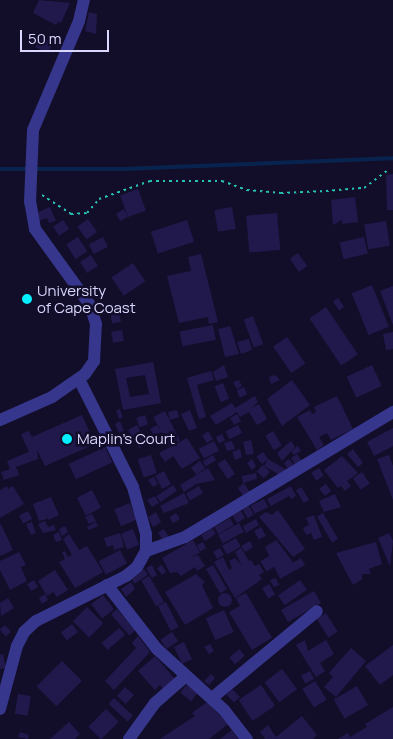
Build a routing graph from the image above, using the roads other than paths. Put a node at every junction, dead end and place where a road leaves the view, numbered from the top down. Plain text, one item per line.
1 (84, 0) edge
2 (79, 379) junction
3 (393, 412) edge
4 (0, 420) edge
5 (146, 551) junction
6 (107, 585) junction
7 (317, 611) dead end
8 (186, 676) junction
9 (212, 698) junction
10 (0, 709) edge
11 (129, 739) edge
12 (247, 739) edge

1 - 2 street
2 - 4 street
2 - 5 street
3 - 5 street
5 - 6 street
6 - 8 street
6 - 10 street
7 - 9 street
8 - 9 street
8 - 11 street
9 - 12 street

